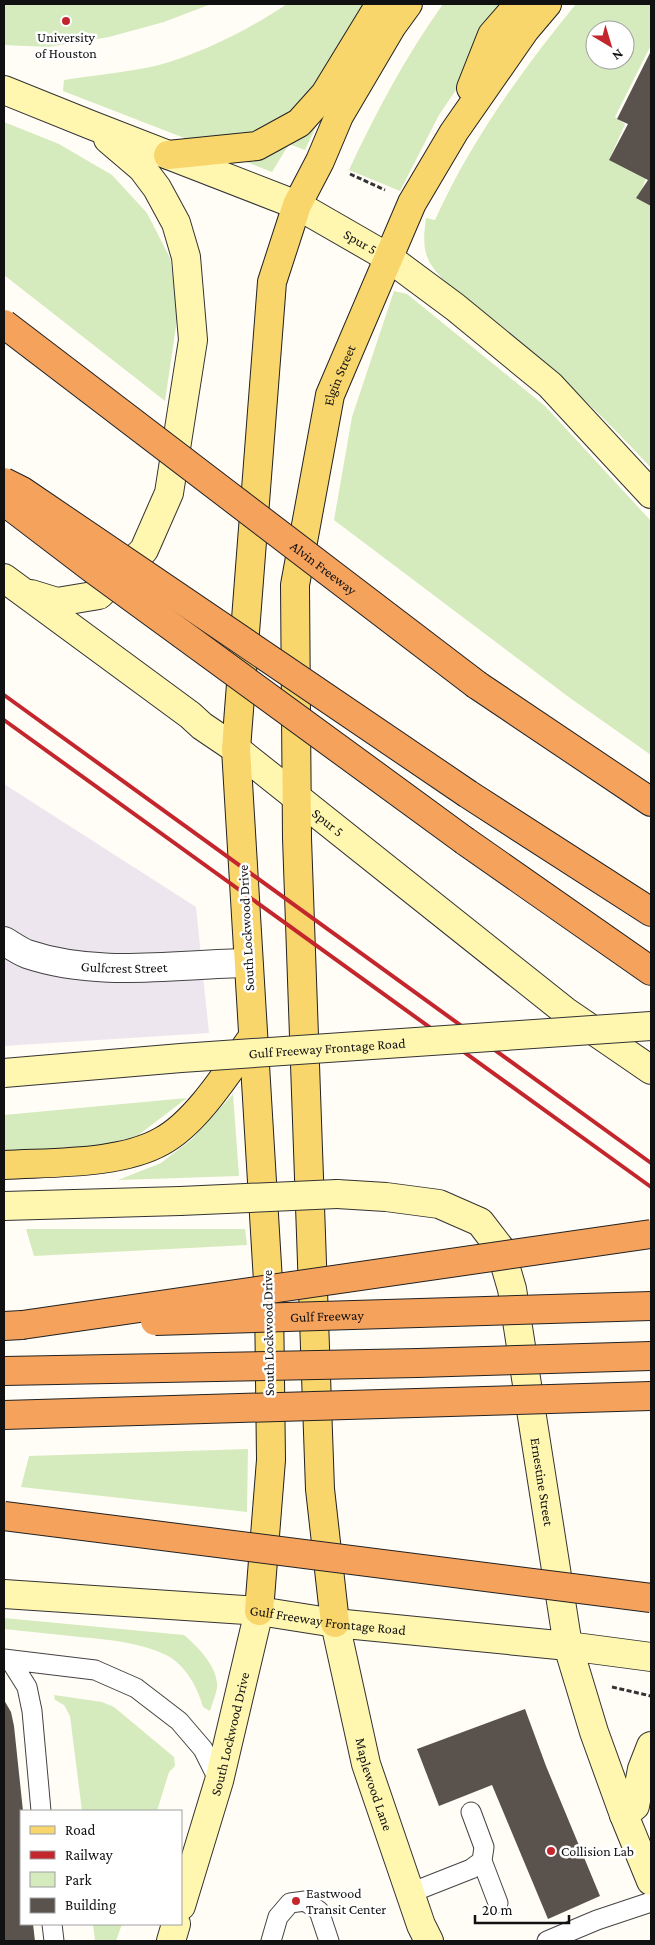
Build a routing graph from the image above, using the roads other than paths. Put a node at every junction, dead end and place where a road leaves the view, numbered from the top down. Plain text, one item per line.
1 (380, 4) edge
2 (408, 4) edge
3 (519, 4) edge
4 (547, 4) edge
5 (4, 90) edge
6 (91, 125) junction
7 (454, 132) junction
8 (168, 155) junction
9 (297, 205) junction
10 (389, 258) junction
11 (4, 324) edge
12 (4, 482) edge
13 (651, 494) edge
14 (4, 498) edge
15 (13, 584) edge
16 (236, 749) junction
17 (296, 799) junction
18 (651, 802) edge
19 (651, 912) edge
20 (4, 941) edge
21 (248, 963) junction
22 (651, 971) edge
23 (651, 1026) edge
24 (253, 1036) junction
25 (651, 1070) edge
26 (4, 1073) edge
27 (4, 1165) edge
28 (4, 1206) edge
29 (651, 1234) edge
30 (651, 1306) edge
31 (13, 1326) edge
32 (651, 1356) edge
33 (4, 1371) edge
34 (651, 1396) edge
35 (4, 1416) edge
36 (4, 1516) edge
37 (4, 1594) edge
38 (651, 1598) edge
39 (259, 1611) junction
40 (335, 1623) junction
41 (568, 1646) junction
42 (651, 1657) edge
43 (7, 1660) edge
44 (651, 1746) edge
45 (219, 1781) junction
46 (41, 1810) edge
47 (471, 1812) dead end
48 (624, 1815) junction
49 (482, 1861) junction
50 (651, 1881) edge
51 (410, 1893) junction
52 (651, 1902) edge
53 (182, 1903) edge
54 (498, 1903) dead end
55 (52, 1925) edge
56 (176, 1925) edge
57 (54, 1941) edge
58 (171, 1941) edge
59 (271, 1941) edge
60 (328, 1941) edge
61 (432, 1941) edge
62 (547, 1941) edge

1 - 8 main road
2 - 9 main road
3 - 7 main road
4 - 7 main road, Elgin Street
5 - 6 main road, Spur 5
6 - 8 main road, Spur 5
6 - 15 main road
7 - 10 main road, Elgin Street
8 - 9 main road, Spur 5
9 - 10 main road, Spur 5
9 - 16 main road
10 - 13 main road, Spur 5
10 - 17 main road, Elgin Street
11 - 18 highway, Alvin Freeway, bridge
12 - 19 highway, bridge
14 - 22 highway, bridge
15 - 16 main road, Spur 5
16 - 17 main road, Spur 5
16 - 21 main road, South Lockwood Drive
17 - 25 main road, Spur 5
17 - 40 main road
20 - 21 street, Gulfcrest Street
21 - 24 main road, South Lockwood Drive
23 - 26 main road, Gulf Freeway Frontage Road, bridge
24 - 27 main road
24 - 39 main road, South Lockwood Drive
28 - 41 main road, Ernestine Street, bridge
29 - 31 highway, bridge
30 - 31 highway, Gulf Freeway, bridge
32 - 33 highway, bridge
34 - 35 highway, bridge
36 - 38 highway, bridge
37 - 39 main road, Gulf Freeway Frontage Road
39 - 40 main road, Gulf Freeway Frontage Road
39 - 45 main road, South Lockwood Drive
40 - 41 main road, Gulf Freeway Frontage Road
40 - 51 main road, Maplewood Lane
41 - 42 main road, Gulf Freeway Frontage Road
41 - 48 main road, Ernestine Street
43 - 45 lane
43 - 46 lane
44 - 48 main road
45 - 53 main road, South Lockwood Drive
47 - 49 lane
48 - 50 main road, Ernestine Street
49 - 51 lane
49 - 54 lane
51 - 61 main road, Maplewood Lane
52 - 62 lane
55 - 57 lane
56 - 58 main road
59 - 60 lane

